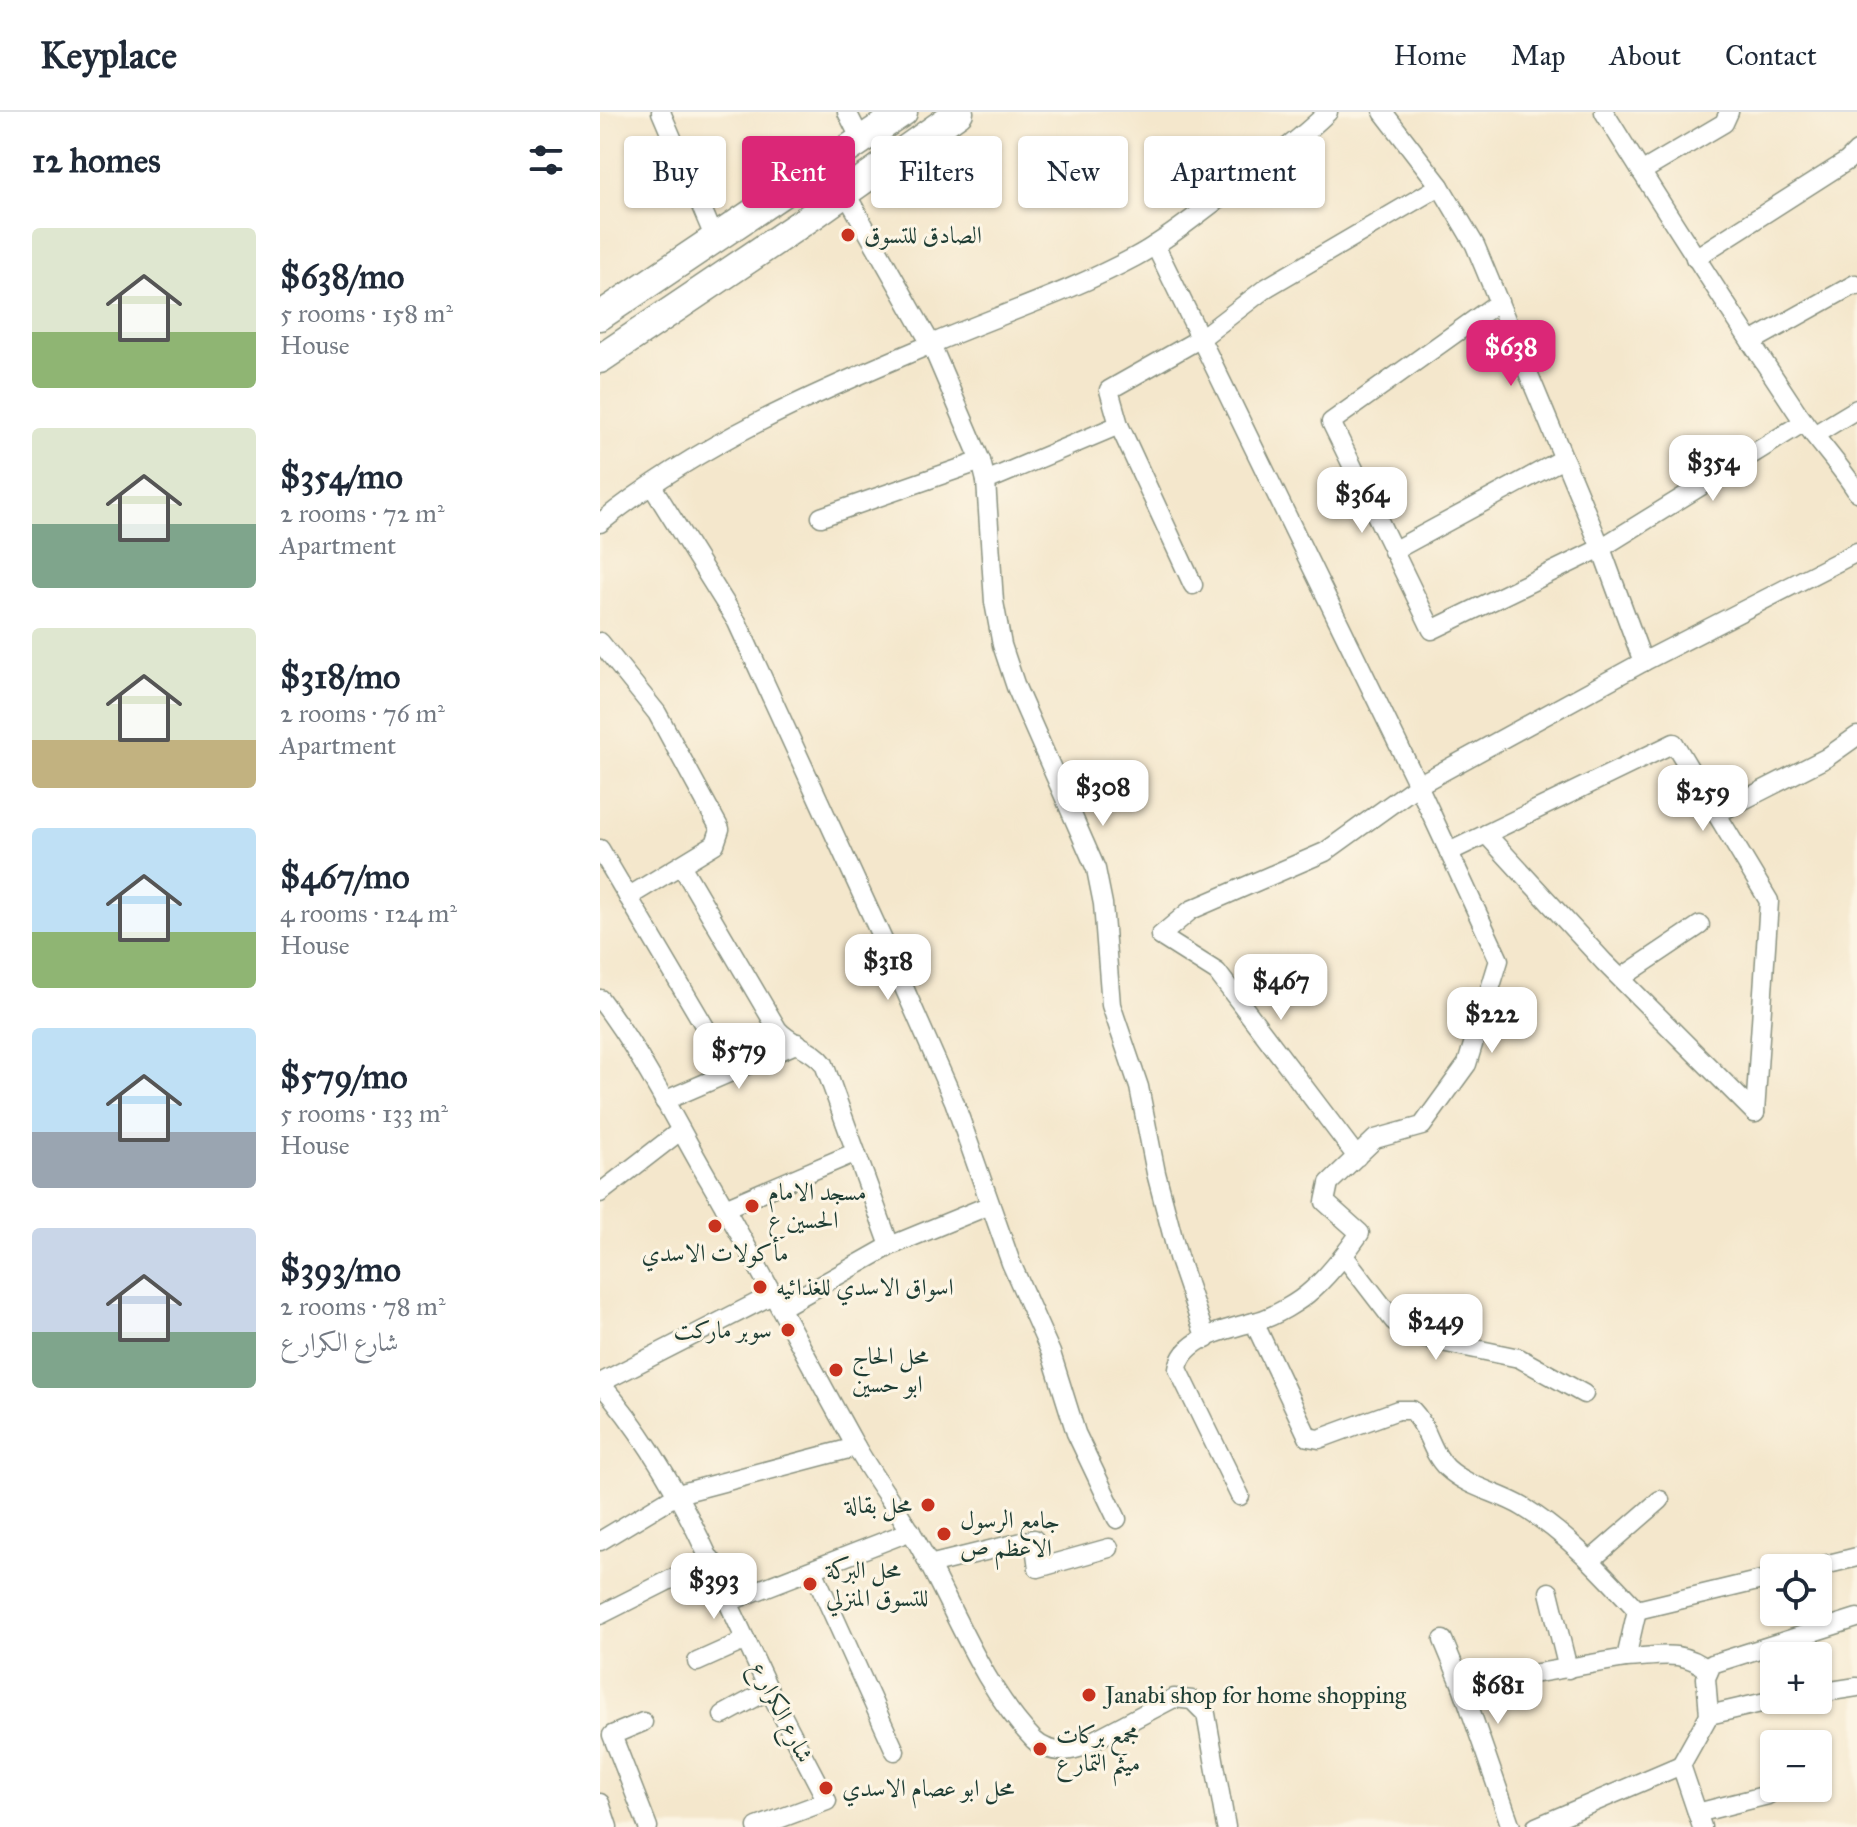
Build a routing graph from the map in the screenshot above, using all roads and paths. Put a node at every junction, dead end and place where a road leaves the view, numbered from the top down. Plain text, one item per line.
1 (661, 112) edge
2 (847, 112) edge
3 (903, 112) edge
4 (959, 112) edge
5 (1328, 112) edge
6 (1383, 112) edge
7 (1604, 112) edge
8 (1729, 112) edge
9 (861, 140) junction
10 (1857, 151) edge
11 (1641, 172) junction
12 (855, 185) edge
13 (1440, 186) junction
14 (822, 208) edge
15 (854, 208) edge
16 (715, 239) junction
17 (1155, 245) junction
18 (1695, 258) junction
19 (1857, 286) edge
20 (1499, 302) junction
21 (600, 316) edge
22 (1201, 338) junction
23 (1751, 342) junction
24 (931, 344) junction
25 (600, 359) edge
26 (1857, 409) edge
27 (1119, 425) junction
28 (1809, 428) junction
29 (1563, 459) junction
30 (981, 461) junction
31 (986, 481) junction
32 (652, 486) junction
33 (1857, 492) edge
34 (821, 517) dead end
35 (600, 523) edge
36 (1601, 548) junction
37 (1393, 551) junction
38 (1857, 552) edge
39 (1193, 585) dead end
40 (600, 642) edge
41 (1643, 662) junction
42 (1857, 736) edge
43 (1418, 785) junction
44 (1716, 814) junction
45 (1486, 834) junction
46 (600, 849) edge
47 (1449, 852) junction
48 (681, 865) junction
49 (628, 897) junction
50 (1700, 925) dead end
51 (1621, 978) junction
52 (600, 999) edge
53 (798, 1043) junction
54 (731, 1071) junction
55 (664, 1101) junction
56 (680, 1131) junction
57 (854, 1153) junction
58 (1357, 1157) junction
59 (600, 1193) edge
60 (990, 1205) junction
61 (725, 1208) junction
62 (890, 1246) junction
63 (1344, 1256) junction
64 (778, 1300) junction
65 (1254, 1322) junction
66 (1206, 1339) junction
67 (1584, 1394) dead end
68 (856, 1447) junction
69 (678, 1494) junction
70 (1240, 1496) dead end
71 (1660, 1500) dead end
72 (1117, 1519) dead end
73 (911, 1531) junction
74 (601, 1538) edge
75 (1109, 1548) dead end
76 (1857, 1557) edge
77 (711, 1559) junction
78 (1591, 1560) junction
79 (1832, 1563) edge
80 (929, 1565) junction
81 (813, 1570) junction
82 (1760, 1580) edge
83 (1549, 1592) dead end
84 (728, 1602) junction
85 (1637, 1610) junction
86 (600, 1615) edge
87 (1857, 1618) edge
88 (746, 1640) junction
89 (1443, 1640) dead end
90 (1626, 1658) junction
91 (697, 1662) dead end
92 (1568, 1669) junction
93 (1708, 1670) junction
94 (1462, 1686) junction
95 (1857, 1687) edge
96 (769, 1690) junction
97 (1832, 1691) edge
98 (1760, 1703) edge
99 (723, 1715) dead end
100 (1709, 1715) junction
101 (643, 1722) dead end
102 (895, 1751) dead end
103 (1681, 1765) junction
104 (1760, 1798) edge
105 (600, 1803) edge
106 (1700, 1820) edge
107 (608, 1827) edge
108 (648, 1827) edge
109 (757, 1827) edge
110 (1226, 1827) edge
111 (1511, 1827) edge
112 (1536, 1827) edge

1 - 16 street
2 - 9 street
3 - 9 main road
4 - 12 main road
5 - 17 street
6 - 13 street
7 - 11 street
8 - 11 street
9 - 16 main road
10 - 18 street
11 - 18 street
13 - 20 street
13 - 22 street
14 - 25 main road
15 - 24 street
16 - 21 main road
17 - 22 street
17 - 24 street
18 - 23 street
19 - 23 street
20 - 29 street
20 - 37 street
22 - 27 street
22 - 43 street
23 - 28 street
24 - 30 street
24 - 32 street
26 - 28 street
27 - 31 street
27 - 39 street
28 - 33 street
28 - 36 street
29 - 36 street
29 - 37 street
30 - 31 street
30 - 34 street
31 - 66 street
32 - 35 street
32 - 60 street
36 - 37 street
36 - 41 street
38 - 41 street
40 - 48 street
41 - 43 street
42 - 44 street
43 - 47 street
43 - 58 street
44 - 45 street
44 - 51 street
45 - 47 street
45 - 51 street
46 - 49 street
47 - 58 street
48 - 49 street
48 - 53 street
49 - 54 street
50 - 51 street
52 - 55 street
53 - 54 street
53 - 57 street
54 - 55 street
55 - 56 street
56 - 59 street
56 - 61 street
57 - 61 street
57 - 62 street
58 - 63 street
60 - 62 street
60 - 72 street
61 - 64 street
62 - 64 street
63 - 65 street
63 - 67 street
64 - 68 street
64 - 69 street, شارع الكرار ع
65 - 66 street
65 - 78 street
66 - 70 street
68 - 69 street
68 - 73 street
69 - 74 street
69 - 77 street, شارع الكرار ع
71 - 78 street
73 - 80 street
73 - 81 street
75 - 80 street
76 - 79 street
77 - 84 street, شارع الكرار ع
77 - 86 street
78 - 85 street
80 - 110 street
81 - 84 street
81 - 102 street
82 - 85 street
83 - 92 street
84 - 88 street, شارع الكرار ع
85 - 90 street
87 - 93 street
88 - 91 street
88 - 96 street, شارع الكرار ع
89 - 94 street
90 - 92 street
90 - 93 street
92 - 94 street
93 - 100 street
94 - 111 street
95 - 97 street
96 - 99 street
96 - 109 street, شارع الكرار ع
98 - 100 street
100 - 103 street
101 - 108 street
103 - 106 street
103 - 112 street
104 - 106 street
105 - 107 street

